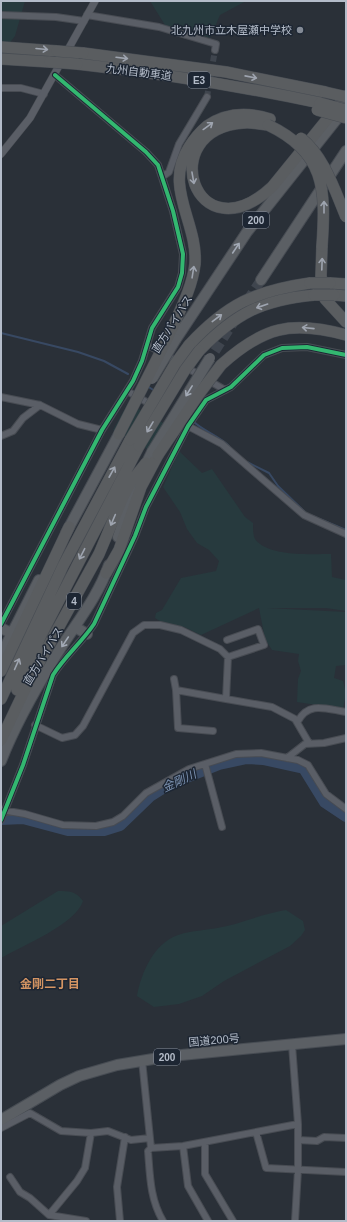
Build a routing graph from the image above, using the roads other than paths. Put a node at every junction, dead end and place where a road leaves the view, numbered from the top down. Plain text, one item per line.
1 (95, 1) edge
2 (1, 15) edge
3 (86, 18) junction
4 (1, 47) edge
5 (215, 50) dead end
6 (1, 59) edge
7 (55, 75) junction
8 (1, 88) edge
9 (44, 94) junction
10 (346, 96) edge
11 (207, 97) tunnel mouth
12 (319, 107) junction
13 (346, 109) edge
14 (346, 118) edge
15 (269, 122) junction
16 (346, 151) edge
17 (1, 154) edge
18 (162, 176) junction
19 (346, 217) edge
20 (261, 280) tunnel mouth
21 (346, 284) edge
22 (346, 296) edge
23 (346, 322) edge
24 (346, 335) edge
25 (172, 337) junction
26 (148, 345) junction
27 (212, 354) tunnel mouth
28 (346, 355) edge
29 (225, 390) junction
30 (127, 391) junction
31 (1, 397) edge
32 (40, 405) junction
33 (188, 426) junction
34 (102, 430) junction
35 (119, 434) joint
36 (1, 436) edge
37 (135, 443) junction
38 (155, 454) junction
39 (146, 463) junction
40 (70, 527) junction
41 (346, 534) edge
42 (106, 573) junction
43 (1, 624) edge
44 (75, 626) junction
45 (1, 628) edge
46 (11, 633) junction
47 (87, 634) junction
48 (227, 640) dead end
49 (1, 655) edge
50 (228, 657) junction
51 (1, 672) edge
52 (174, 679) dead end
53 (176, 690) junction
54 (1, 699) edge
55 (226, 699) junction
56 (346, 711) edge
57 (298, 721) junction
58 (35, 725) junction
59 (1, 726) edge
60 (214, 731) dead end
61 (346, 738) edge
62 (1, 740) edge
63 (306, 744) junction
64 (287, 758) junction
65 (1, 761) edge
66 (205, 764) junction
67 (308, 765) junction
68 (320, 786) junction
69 (313, 789) dead end
70 (2, 810) edge
71 (346, 810) edge
72 (1, 820) edge
73 (222, 827) dead end
74 (346, 1040) edge
75 (292, 1045) junction
76 (142, 1060) junction
77 (1, 1120) edge
78 (298, 1124) junction
79 (1, 1128) edge
80 (256, 1132) junction
81 (91, 1133) junction
82 (125, 1138) junction
83 (150, 1138) junction
84 (346, 1138) edge
85 (298, 1140) junction
86 (205, 1142) junction
87 (183, 1146) junction
88 (151, 1148) junction
89 (298, 1170) junction
90 (346, 1172) edge
91 (10, 1178) dead end
92 (49, 1216) junction
93 (86, 1221) edge
94 (120, 1221) edge
95 (163, 1221) edge
96 (208, 1221) edge
97 (233, 1221) edge
98 (295, 1221) edge

1 - 3 street
2 - 3 street
3 - 5 street
3 - 7 street
4 -> 10 highway, 九州自動車道 / E3, bridge
6 - 12 highway, 九州自動車道, bridge
7 - 9 street
7 - 18 street
8 - 9 street
9 - 17 street
15 -> 10 highway
11 - 18 street
12 - 13 highway, bridge
12 - 14 highway, bridge
25 -> 13 highway, 直方バイパス / 200
15 - 19 highway, bridge
23 -> 15 highway, bridge
25 -> 15 highway
16 - 20 highway
18 - 26 street
37 -> 21 highway, bridge
22 -> 37 highway, bridge
24 -> 38 highway, bridge
25 - 35 highway, bridge
26 - 29 street
26 - 30 street
27 -> 38 highway, 直方バイパス, bridge
28 - 29 street
29 - 33 street
30 - 33 street
30 - 34 street
31 - 32 street
32 - 34 street
32 - 36 street
33 - 41 street
33 - 47 street
34 - 43 street
35 - 40 highway
54 -> 37 highway
37 -> 59 highway
38 - 39 highway, 直方バイパス
38 - 42 highway
39 - 42 highway, 直方バイパス
39 -> 62 highway, 4
40 - 46 highway
40 - 51 highway
42 - 44 highway, 直方バイパス
44 - 47 highway
44 -> 65 highway, 直方バイパス
45 - 46 highway
46 - 49 highway
47 - 58 street
48 - 50 street
50 - 55 street
50 - 58 street
52 - 53 street
53 - 55 street
53 - 60 street
55 - 57 street
56 - 57 street
57 - 63 street
58 - 70 street
61 - 63 street
63 - 64 street
63 - 67 street
64 - 66 street
64 - 67 street
66 - 70 street
66 - 73 street
67 - 68 street
68 - 69 street
68 - 71 street
70 - 72 street
74 - 75 highway, 国道200号 / 200
75 - 76 highway, 国道200号 / 200
75 - 78 street
76 - 77 highway, 国道200号 / 200
76 - 83 street
78 - 80 street
78 - 85 street
79 - 81 street
80 - 86 street
80 - 89 street
81 - 82 street
81 - 92 street
82 - 83 street
82 - 94 street
83 - 88 street
84 - 85 street
85 - 89 street
86 - 87 street
86 - 97 street
87 - 88 street
87 - 96 street
88 - 95 street
89 - 90 street
89 - 98 street
91 - 92 street
92 - 93 street

